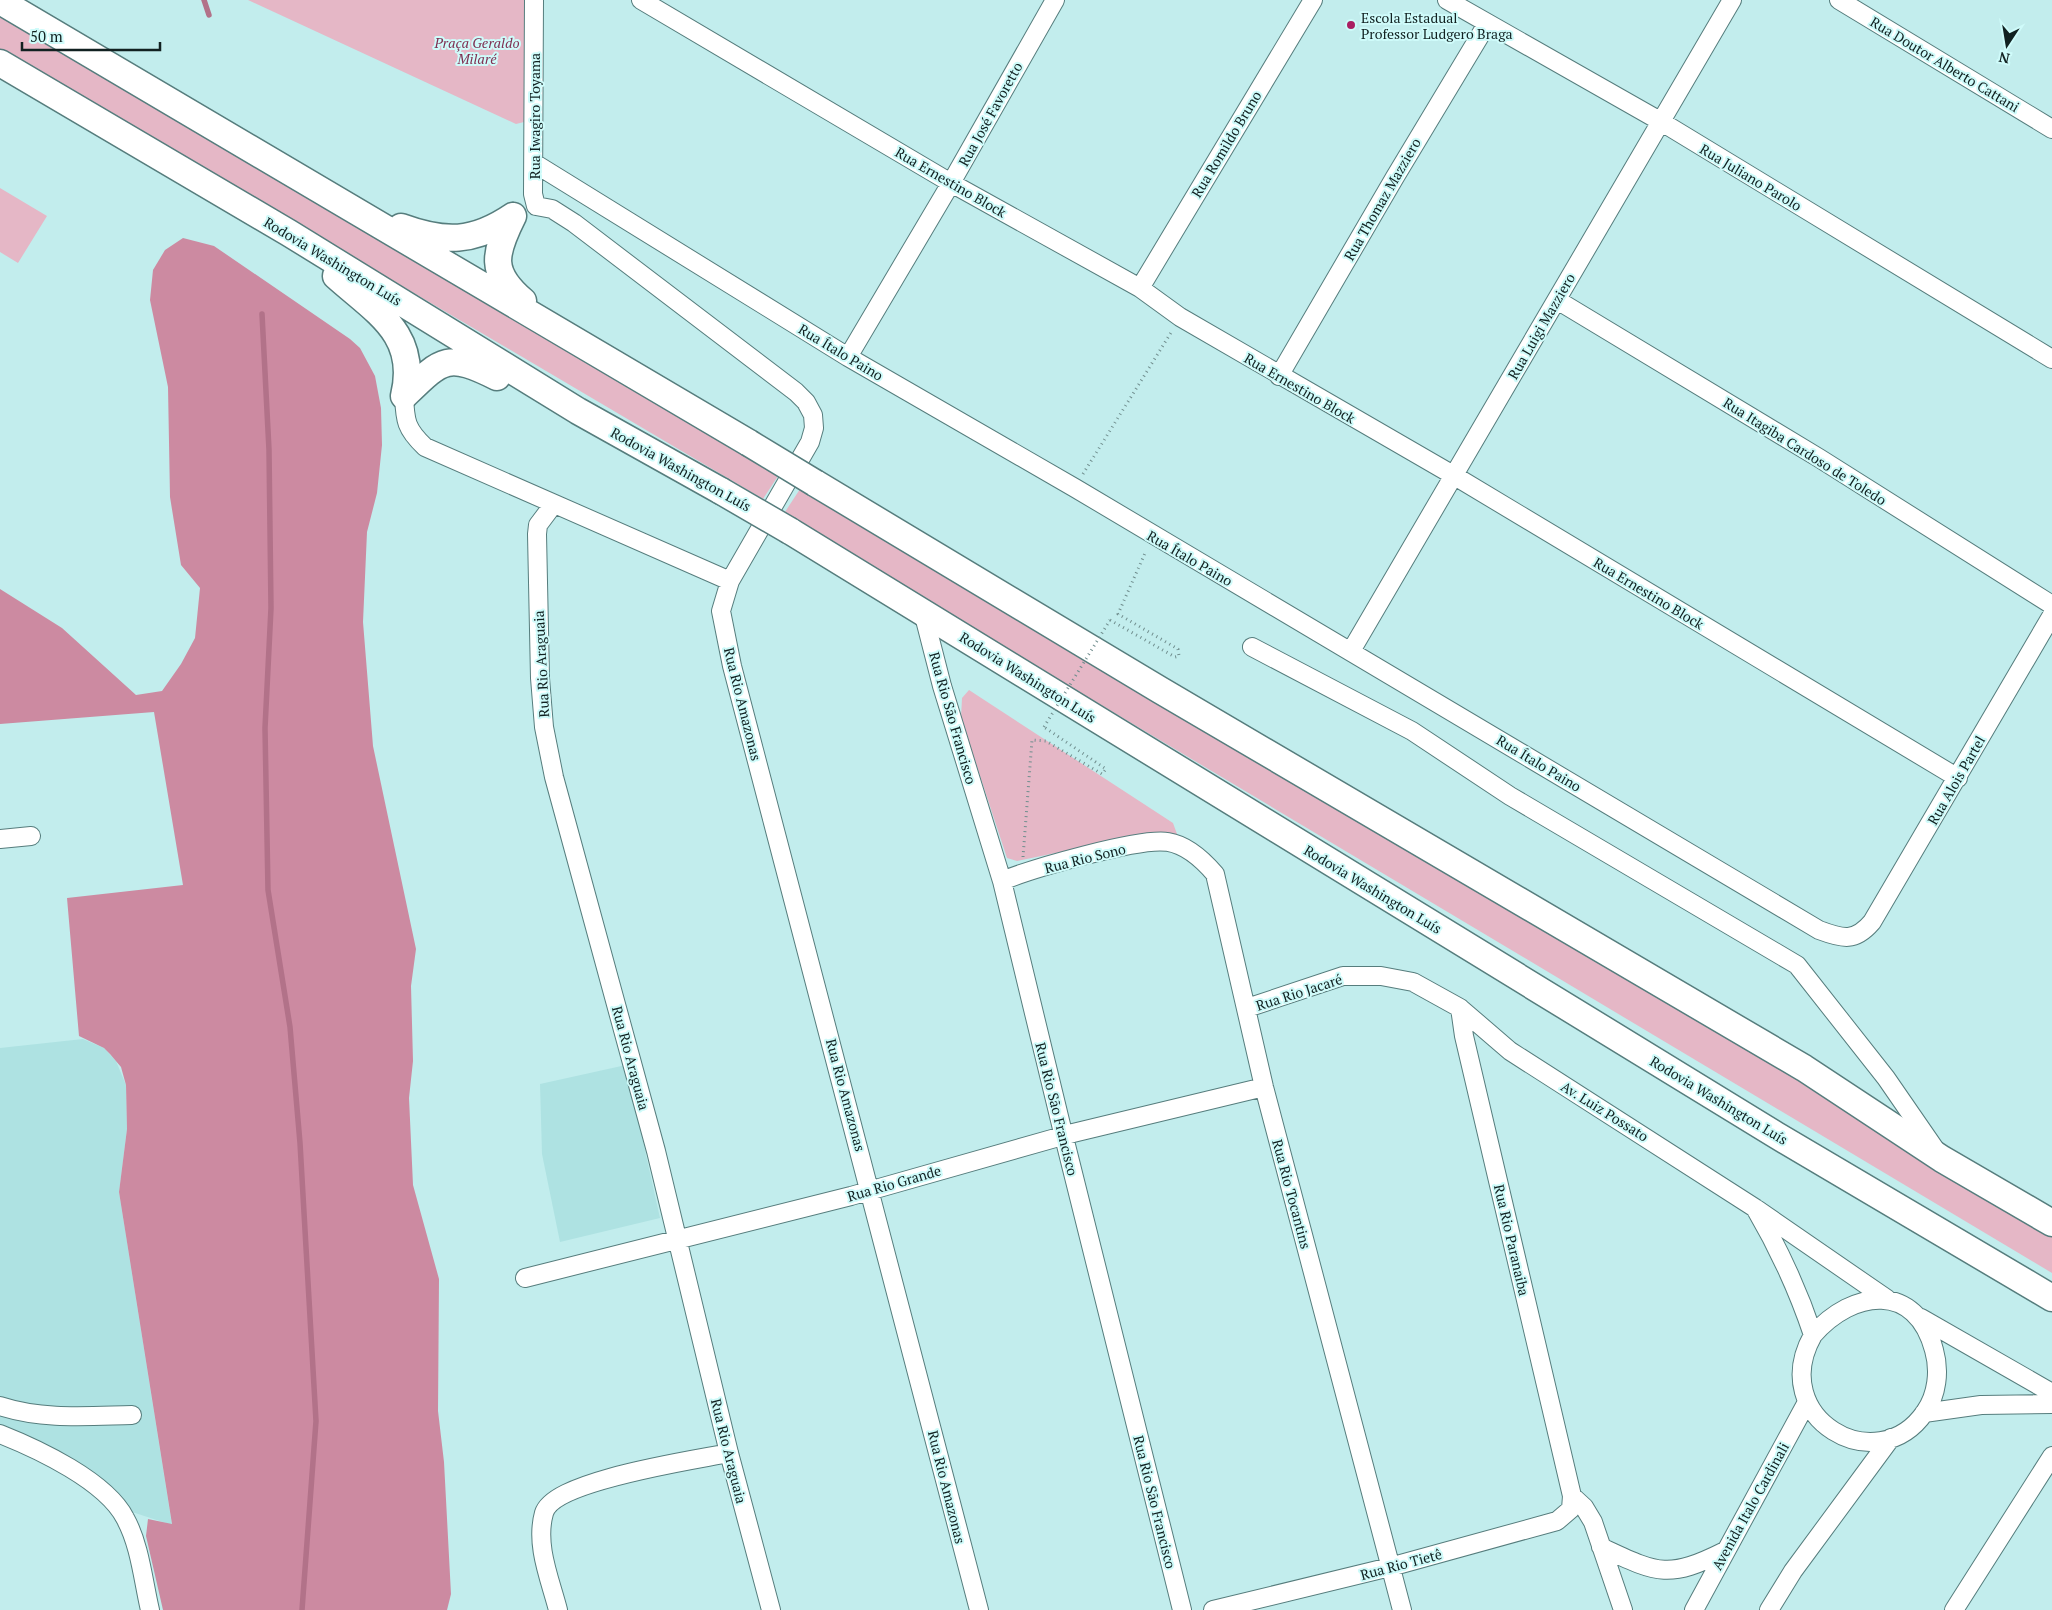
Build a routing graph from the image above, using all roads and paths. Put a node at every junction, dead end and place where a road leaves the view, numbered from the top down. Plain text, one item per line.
1 (534, 0) edge
2 (641, 0) edge
3 (1313, 0) edge
4 (1447, 0) edge
5 (1732, 0) edge
6 (1839, 0) edge
7 (0, 1) edge
8 (1049, 2) edge
9 (1487, 24) junction
10 (0, 63) edge
11 (1660, 121) junction
12 (2052, 129) edge
13 (534, 163) junction
14 (301, 180) junction
15 (951, 183) junction
16 (525, 211) junction
17 (289, 233) junction
18 (1140, 288) junction
19 (1557, 300) junction
20 (1180, 318) junction
21 (848, 357) junction
22 (606, 358) junction
23 (2052, 360) edge
24 (1279, 376) junction
25 (404, 396) junction
26 (578, 411) junction
27 (1453, 475) junction
28 (1074, 488) junction
29 (553, 505) junction
30 (1153, 536) junction
31 (730, 581) junction
32 (2052, 605) edge
33 (923, 612) junction
34 (2052, 615) edge
35 (1252, 646) dead end
36 (1351, 652) junction
37 (1958, 778) junction
38 (31, 836) dead end
39 (0, 839) edge
40 (1168, 842) joint
41 (1022, 873) junction
42 (1002, 881) junction
43 (1853, 937) joint
44 (1247, 1008) junction
45 (1460, 1008) junction
46 (1264, 1087) junction
47 (1064, 1137) junction
48 (1942, 1159) junction
49 (871, 1189) junction
50 (1755, 1208) junction
51 (2052, 1223) edge
52 (678, 1241) junction
53 (525, 1278) dead end
54 (2052, 1298) edge
55 (1887, 1299) junction
56 (1921, 1318) junction
57 (1813, 1335) junction
58 (2052, 1393) edge
59 (1807, 1402) junction
60 (2052, 1404) edge
61 (0, 1406) edge
62 (1924, 1413) junction
63 (132, 1415) dead end
64 (0, 1434) edge
65 (1891, 1438) junction
66 (729, 1453) junction
67 (2052, 1456) edge
68 (1572, 1496) junction
69 (1600, 1547) junction
70 (1725, 1552) junction
71 (1390, 1567) junction
72 (150, 1610) edge
73 (558, 1610) edge
74 (771, 1610) edge
75 (979, 1610) edge
76 (1182, 1610) edge
77 (1213, 1610) edge
78 (1402, 1610) edge
79 (1623, 1610) edge
80 (1694, 1610) edge
81 (1770, 1610) edge
82 (1954, 1610) edge

1 - 13 street, Rua Iwagiro Toyama
2 - 15 street, Rua Ernestino Block
3 - 18 street, Rua Romildo Bruno
4 - 9 street, Rua Juliano Parolo
5 - 11 street, Rua Luigi Mazziero
6 - 12 street, Rua Doutor Alberto Cattani
7 - 14 highway
8 - 15 street, Rua José Favoretto
9 - 11 street, Rua Juliano Parolo
9 - 24 street, Rua Thomaz Mazziero
10 - 17 highway, Rodovia Washington Luís
11 - 19 street, Rua Luigi Mazziero
11 - 23 street, Rua Juliano Parolo
13 - 16 street, Rua Iwagiro Toyama
13 - 21 street, Rua Ítalo Paino
14 - 16 highway
14 - 22 highway
15 - 18 street, Rua Ernestino Block
15 - 21 street, Rua José Favoretto
16 - 22 highway
16 - 31 street, Rua Rio Amazonas
17 - 25 highway
17 - 26 highway, Rodovia Washington Luís
18 - 20 street, Rua Ernestino Block
19 - 27 street, Rua Luigi Mazziero
19 - 32 street, Rua Itagiba Cardoso de Toledo
20 - 24 street, Rua Ernestino Block
20 - 28 path
21 - 28 street, Rua Ítalo Paino
22 - 48 highway, bridge
24 - 27 street, Rua Ernestino Block
25 - 26 highway
25 - 29 street
26 - 33 highway, Rodovia Washington Luís, bridge
27 - 36 street, Rua Luigi Mazziero
27 - 37 street, Rua Ernestino Block
28 - 30 street, Rua Ítalo Paino
29 - 31 street
29 - 52 street, Rua Rio Araguaia
30 - 36 street, Rua Ítalo Paino
30 - 41 path, bridge
31 - 49 street, Rua Rio Amazonas
33 - 42 street, Rua Rio São Francisco
33 - 54 highway, Rodovia Washington Luís
34 - 37 street, Rua Alois Partel
35 - 48 street
36 - 43 street, Rua Ítalo Paino
37 - 43 street, Rua Alois Partel
38 - 39 street
40 - 41 street, Rua Rio Sono
40 - 44 street, Rua Rio Tocantins
41 - 42 street, Rua Rio Sono
42 - 47 street, Rua Rio São Francisco
44 - 45 street, Rua Rio Jacaré
44 - 46 street, Rua Rio Tocantins
45 - 50 street, Av. Luiz Possato
45 - 68 street, Rua Rio Paranaiba
46 - 47 street, Rua Rio Grande
46 - 71 street, Rua Rio Tocantins
47 - 49 street, Rua Rio Grande
47 - 76 street, Rua Rio São Francisco
48 - 51 highway
49 - 52 street, Rua Rio Grande
49 - 75 street, Rua Rio Amazonas
50 - 55 street, Av. Luiz Possato
50 - 57 street
52 - 53 street, Rua Rio Grande
52 - 66 street, Rua Rio Araguaia
55 - 56 street
55 - 57 street
56 - 58 street
56 - 62 street
57 - 59 street
59 - 65 street
59 - 70 street, Avenida Italo Cardinali
60 - 62 street
61 - 63 street
62 - 65 street
64 - 72 street
65 - 81 street
66 - 73 street
66 - 74 street, Rua Rio Araguaia
67 - 82 street
68 - 69 street
68 - 71 street, Rua Rio Tietê
69 - 70 street
69 - 79 street
70 - 80 street, Avenida Italo Cardinali
71 - 77 street, Rua Rio Tietê
71 - 78 street, Rua Rio Tocantins

